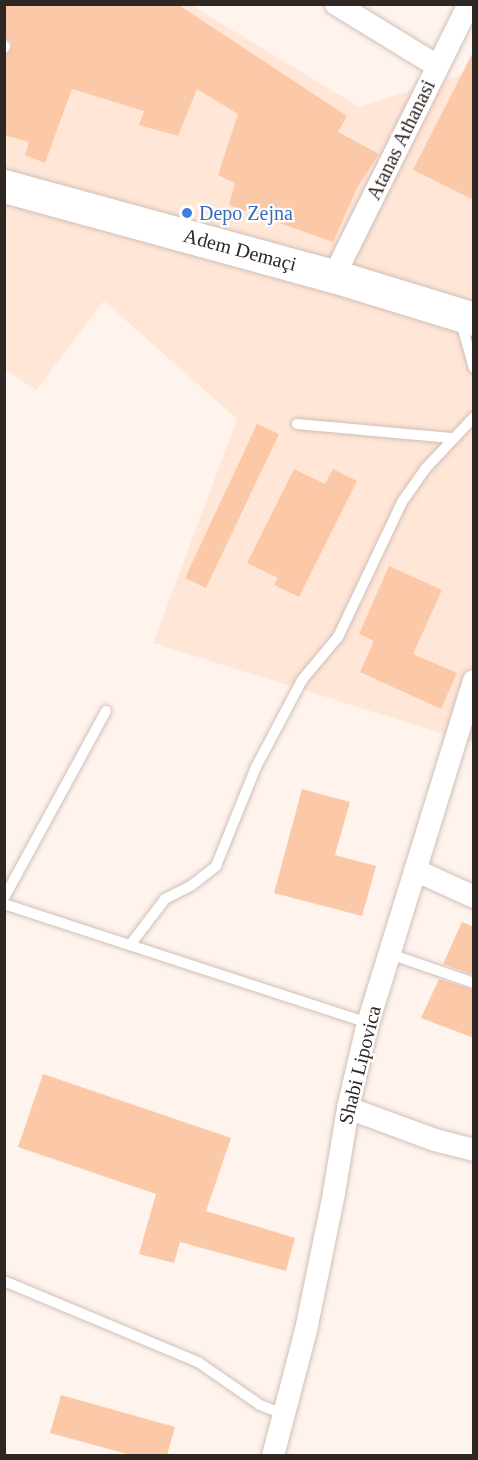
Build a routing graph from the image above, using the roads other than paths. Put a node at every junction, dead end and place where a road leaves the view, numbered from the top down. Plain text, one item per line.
1 (336, 4) edge
2 (469, 4) edge
3 (437, 66) junction
4 (4, 186) edge
5 (334, 276) junction
6 (466, 317) edge
7 (474, 368) edge
8 (474, 417) edge
9 (297, 424) dead end
10 (451, 438) junction
11 (474, 681) edge
12 (106, 711) dead end
13 (416, 870) junction
14 (4, 897) edge
15 (474, 897) edge
16 (4, 904) edge
17 (129, 945) junction
18 (390, 954) junction
19 (474, 982) edge
20 (368, 1023) junction
21 (348, 1108) junction
22 (474, 1150) edge
23 (4, 1281) edge
24 (284, 1414) junction
25 (273, 1455) edge

1 - 3 street
2 - 3 street, Atanas Athanasi
3 - 5 street, Atanas Athanasi
4 - 5 main road, Adem Demaçi
5 - 6 main road, Adem Demaçi
6 - 7 lane
8 - 10 lane
9 - 10 lane
10 - 17 lane
11 - 13 street, Shabi Lipovica
12 - 14 lane
13 - 15 street
13 - 18 street, Shabi Lipovica
16 - 17 lane
17 - 20 lane
18 - 19 lane
18 - 20 street, Shabi Lipovica
20 - 21 street, Shabi Lipovica
21 - 22 street
21 - 24 street, Shabi Lipovica
23 - 24 lane
24 - 25 street, Shabi Lipovica

